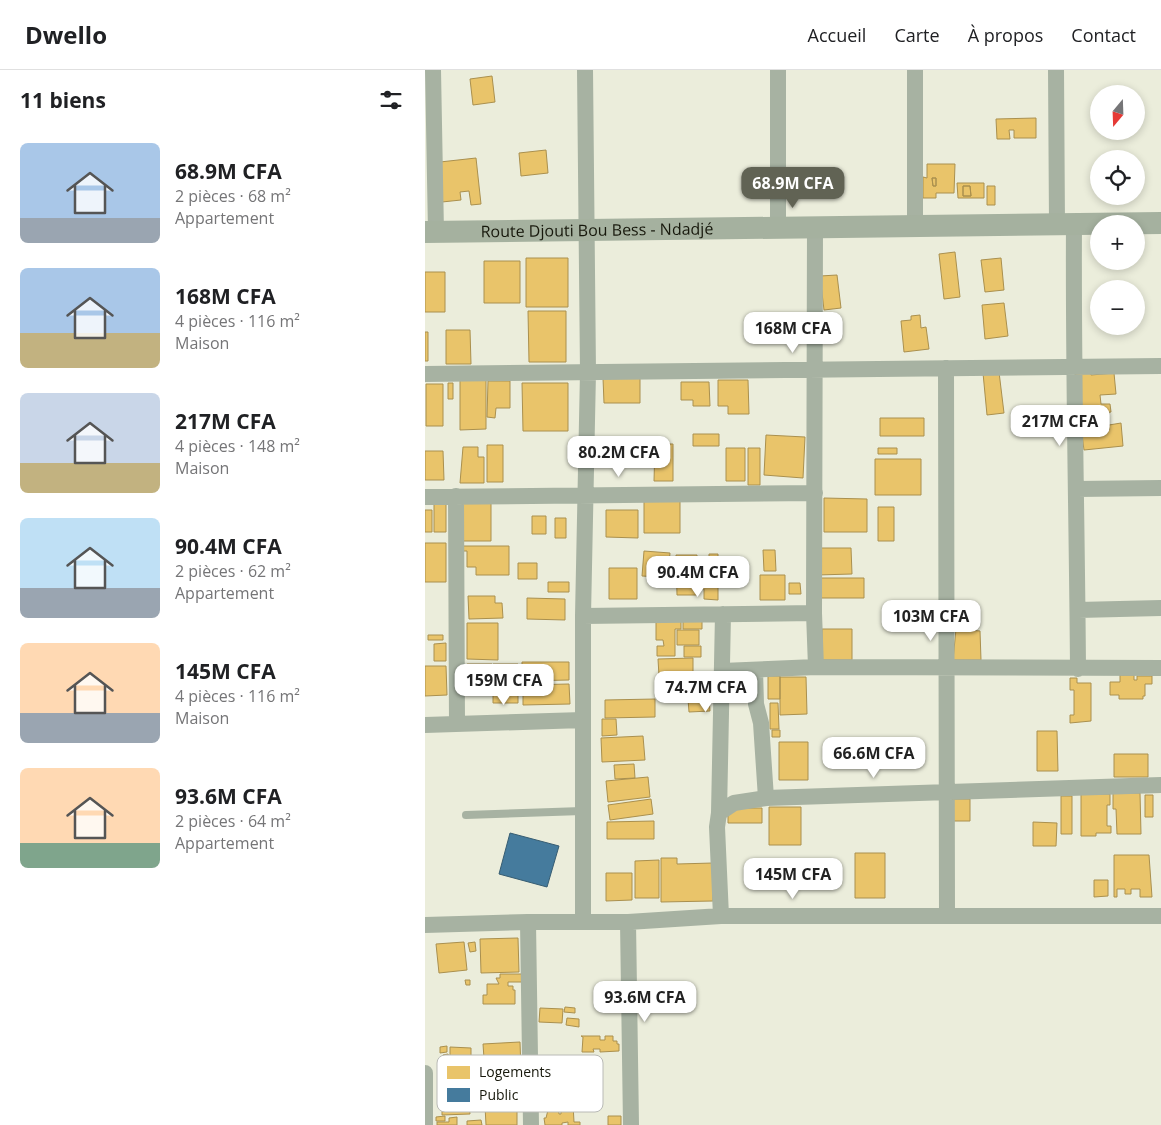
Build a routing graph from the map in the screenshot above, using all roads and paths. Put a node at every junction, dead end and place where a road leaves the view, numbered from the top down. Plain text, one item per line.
1 (585, 70) edge
2 (778, 70) edge
3 (915, 70) edge
4 (1056, 70) edge
5 (430, 73) edge
6 (1161, 223) edge
7 (1065, 224) junction
8 (915, 226) junction
9 (815, 227) junction
10 (778, 228) junction
11 (586, 230) junction
12 (430, 232) edge
13 (1161, 366) edge
14 (1073, 367) junction
15 (946, 368) junction
16 (815, 370) junction
17 (589, 372) junction
18 (425, 374) edge
19 (1161, 488) edge
20 (1077, 489) junction
21 (815, 493) junction
22 (586, 494) junction
23 (456, 496) junction
24 (425, 497) edge
25 (1161, 608) edge
26 (1078, 610) junction
27 (814, 613) junction
28 (723, 614) junction
29 (583, 616) junction
30 (816, 667) junction
31 (947, 667) junction
32 (1161, 668) edge
33 (1079, 669) junction
34 (755, 670) junction
35 (722, 671) junction
36 (583, 720) junction
37 (457, 723) junction
38 (425, 724) edge
39 (1161, 786) edge
40 (947, 793) junction
41 (766, 798) junction
42 (582, 811) junction
43 (719, 812) junction
44 (465, 815) dead end
45 (947, 915) junction
46 (721, 916) junction
47 (1161, 916) edge
48 (583, 921) junction
49 (528, 922) junction
50 (628, 922) junction
51 (425, 926) edge
52 (530, 1055) edge
53 (425, 1073) edge
54 (425, 1104) edge
55 (531, 1112) edge
56 (425, 1125) edge
57 (531, 1125) edge
58 (631, 1125) edge

1 - 11 street
2 - 10 street
3 - 8 street
4 - 7 street
5 - 12 street
6 - 7 main road, Route Djouti Bou Bess - Ndadjé
7 - 8 main road, Route Djouti Bou Bess - Ndadjé
7 - 14 street
8 - 9 main road, Route Djouti Bou Bess - Ndadjé
9 - 10 main road, Route Djouti Bou Bess - Ndadjé
9 - 16 street
10 - 11 main road, Route Djouti Bou Bess - Ndadjé
11 - 12 main road, Route Djouti Bou Bess - Ndadjé
11 - 17 street
13 - 14 street
14 - 15 street
14 - 20 street
15 - 16 street
15 - 31 street
16 - 17 street
16 - 21 street
17 - 18 street
17 - 22 street
19 - 20 street
20 - 26 street
21 - 22 street
21 - 27 street
22 - 23 street
22 - 29 street
23 - 24 street
23 - 37 street
25 - 26 street
26 - 33 street
27 - 28 street
27 - 30 street
28 - 29 street
28 - 35 street
29 - 36 street
30 - 31 street
30 - 34 street
31 - 33 street
31 - 40 street
32 - 33 street
34 - 35 street
34 - 41 street
35 - 43 street
36 - 37 street
36 - 42 street
37 - 38 street
39 - 40 street
40 - 41 street
40 - 45 street
41 - 43 street
42 - 44 lane
42 - 48 street
43 - 46 street
45 - 46 street
45 - 47 street
46 - 50 street
48 - 49 street
48 - 50 street
49 - 51 street
49 - 52 street
50 - 58 street
53 - 54 street
54 - 56 street
55 - 57 street

